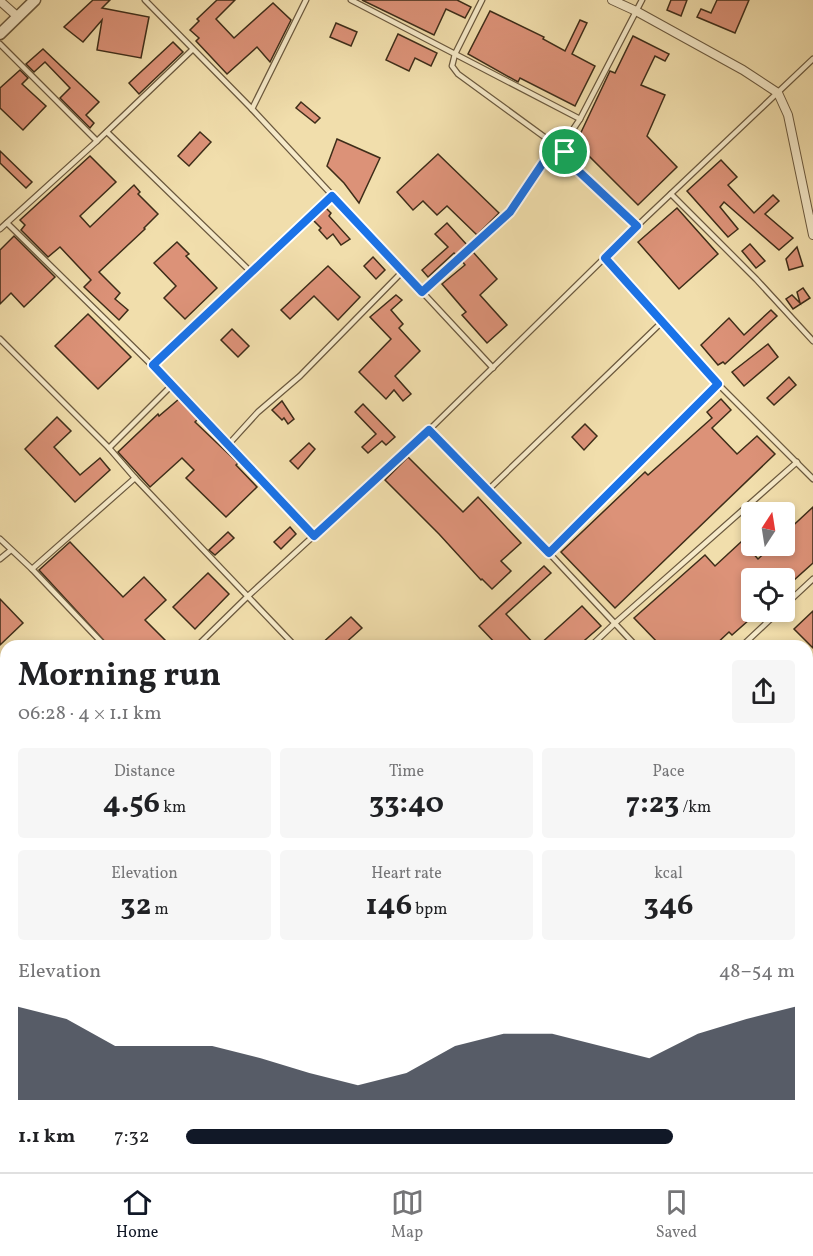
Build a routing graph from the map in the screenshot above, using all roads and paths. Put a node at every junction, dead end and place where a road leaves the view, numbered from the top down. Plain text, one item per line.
1 (35, 0) edge
2 (145, 0) edge
3 (306, 0) edge
4 (351, 0) edge
5 (482, 0) edge
6 (612, 0) edge
7 (642, 0) edge
8 (0, 1) edge
9 (636, 11) junction
10 (18, 17) junction
11 (0, 34) edge
12 (0, 44) edge
13 (192, 50) junction
14 (455, 54) junction
15 (813, 59) edge
16 (778, 93) junction
17 (252, 109) junction
18 (580, 119) junction
19 (106, 132) junction
20 (97, 141) junction
21 (555, 145) junction
22 (565, 152) junction
23 (671, 194) junction
24 (332, 196) junction
25 (7, 223) junction
26 (637, 226) junction
27 (0, 229) edge
28 (813, 235) edge
29 (605, 258) junction
30 (403, 271) junction
31 (251, 272) junction
32 (422, 292) junction
33 (662, 322) junction
34 (0, 339) edge
35 (813, 341) edge
36 (153, 365) junction
37 (493, 368) junction
38 (718, 384) junction
39 (172, 385) junction
40 (429, 430) junction
41 (228, 445) junction
42 (109, 448) junction
43 (796, 462) junction
44 (135, 478) junction
45 (813, 479) edge
46 (487, 491) junction
47 (314, 536) junction
48 (0, 538) edge
49 (10, 550) junction
50 (549, 553) junction
51 (0, 559) edge
52 (32, 569) junction
53 (813, 579) edge
54 (795, 596) edge
55 (247, 597) junction
56 (767, 622) edge
57 (614, 624) junction
58 (99, 640) edge
59 (203, 640) edge
60 (287, 640) edge
61 (597, 640) edge
62 (630, 640) edge
63 (748, 640) edge
64 (813, 1079) edge
65 (813, 1088) edge

1 - 10 street
2 - 13 lane
3 - 17 lane
4 - 14 lane
5 - 14 lane
6 - 9 street
7 - 9 lane
8 - 10 street
9 - 16 street
9 - 18 lane
10 - 11 street
12 - 20 lane
13 - 17 lane
13 - 19 lane
14 - 18 lane
14 - 21 lane
15 - 16 lane
16 - 23 lane
16 - 28 street
17 - 24 lane
18 - 22 lane
19 - 20 lane
19 - 31 lane
20 - 25 lane
21 - 22 lane
21 - 32 lane
22 - 26 lane
23 - 26 lane
23 - 35 lane
24 - 30 lane
24 - 31 lane
25 - 27 lane
25 - 36 lane
26 - 29 lane
29 - 33 lane
29 - 37 lane
30 - 32 lane
30 - 41 lane
31 - 36 lane
32 - 37 lane
33 - 38 lane
33 - 46 lane
34 - 42 lane
36 - 39 lane
37 - 40 lane
38 - 43 lane
38 - 50 lane
39 - 41 lane
39 - 42 lane
40 - 46 lane
40 - 47 lane
41 - 47 lane
42 - 44 lane
43 - 45 lane
43 - 57 lane
44 - 52 lane
44 - 55 lane
46 - 50 lane
47 - 55 lane
48 - 49 lane
49 - 51 lane
49 - 52 lane
50 - 57 lane
52 - 58 lane
53 - 54 lane
55 - 59 lane
55 - 60 lane
56 - 63 lane
57 - 61 lane
57 - 62 lane
64 - 65 street

